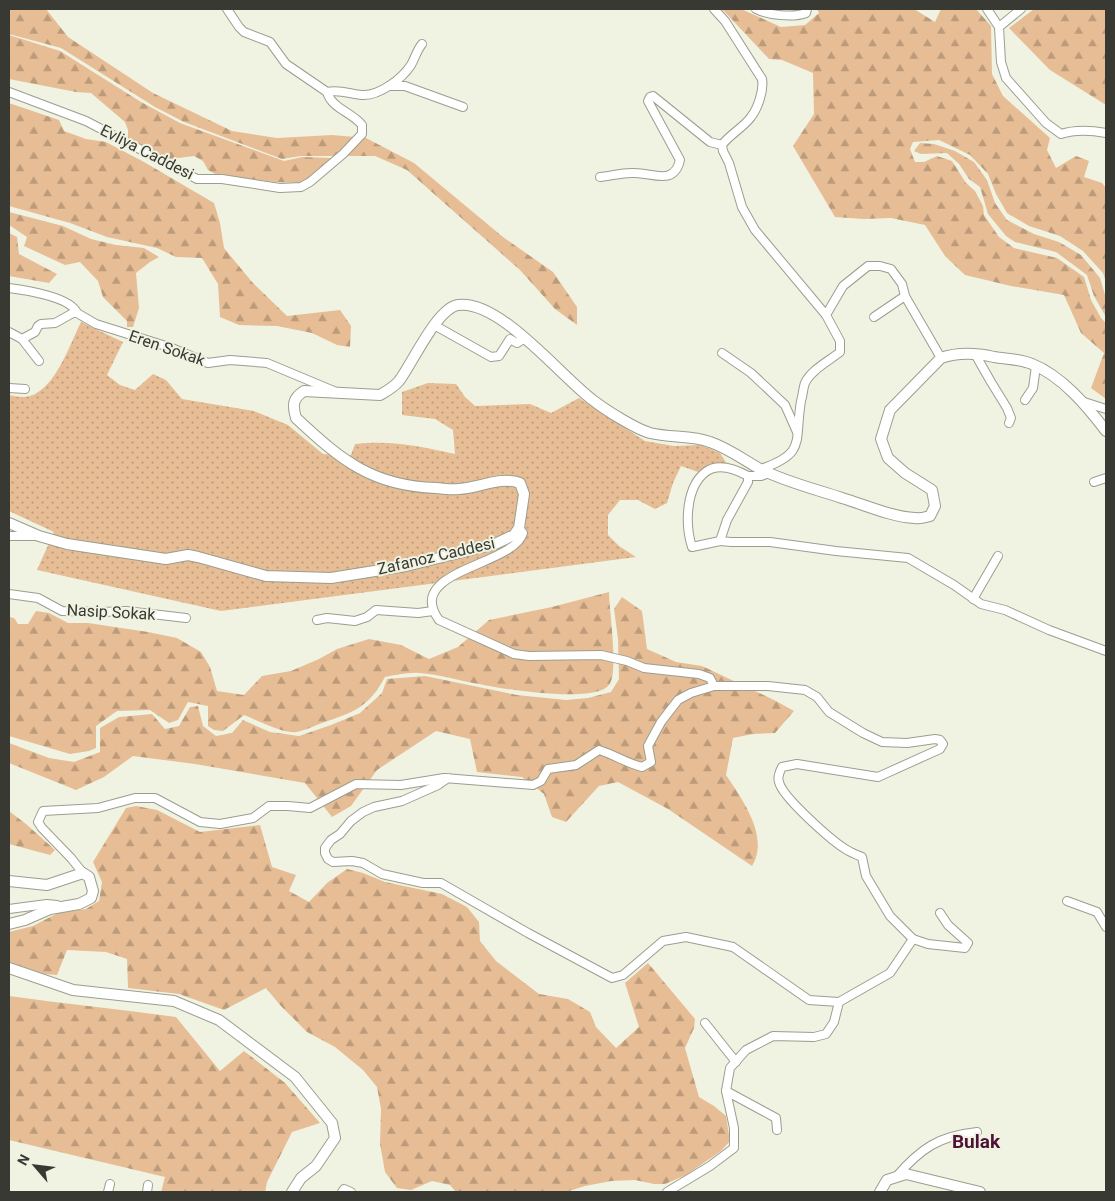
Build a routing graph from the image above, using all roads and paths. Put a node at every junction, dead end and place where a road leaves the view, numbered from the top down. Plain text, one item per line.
1 (227, 9) edge
2 (714, 9) edge
3 (756, 9) edge
4 (807, 9) edge
5 (987, 9) edge
6 (1022, 9) edge
7 (999, 27) junction
8 (422, 44) dead end
9 (387, 86) junction
10 (9, 92) edge
11 (327, 92) junction
12 (463, 107) dead end
13 (1106, 132) edge
14 (722, 145) junction
15 (600, 177) dead end
16 (9, 288) edge
17 (905, 296) junction
18 (77, 313) junction
19 (826, 315) junction
20 (874, 317) dead end
21 (434, 326) junction
22 (9, 332) edge
23 (525, 338) junction
24 (22, 340) junction
25 (722, 353) dead end
26 (975, 354) junction
27 (940, 358) junction
28 (39, 361) dead end
29 (1036, 366) junction
30 (9, 388) edge
31 (26, 389) dead end
32 (334, 391) junction
33 (1026, 400) dead end
34 (1079, 400) junction
35 (1106, 409) edge
36 (1009, 423) dead end
37 (1106, 431) edge
38 (798, 434) junction
39 (765, 471) junction
40 (748, 476) junction
41 (1106, 478) edge
42 (1094, 482) dead end
43 (9, 524) edge
44 (519, 528) junction
45 (9, 536) edge
46 (39, 536) junction
47 (720, 541) junction
48 (998, 556) dead end
49 (9, 594) edge
50 (973, 598) junction
51 (433, 611) junction
52 (186, 618) dead end
53 (317, 620) dead end
54 (1106, 651) edge
55 (714, 686) junction
56 (448, 778) junction
57 (83, 873) junction
58 (9, 881) edge
59 (1067, 901) dead end
60 (69, 906) junction
61 (9, 909) edge
62 (940, 913) dead end
63 (9, 924) edge
64 (1106, 927) edge
65 (912, 939) junction
66 (9, 968) edge
67 (839, 1002) junction
68 (705, 1023) dead end
69 (736, 1062) junction
70 (726, 1091) junction
71 (777, 1130) dead end
72 (977, 1132) dead end
73 (896, 1177) junction
74 (292, 1192) edge
75 (342, 1192) edge
76 (351, 1192) edge
77 (667, 1192) edge
78 (880, 1192) edge
79 (980, 1192) edge

1 - 11 street
2 - 14 street
3 - 4 street
5 - 7 street
6 - 7 street
7 - 13 street
8 - 9 street
9 - 11 street
9 - 12 street
10 - 11 street, Evliya Caddesi
14 - 15 street
14 - 19 street
16 - 18 street, Eren Sokak
17 - 19 street
17 - 20 street
17 - 27 street
18 - 24 street
18 - 32 street, Eren Sokak
19 - 38 street
21 - 23 street
21 - 23 street
21 - 32 street
22 - 24 street
23 - 39 street
24 - 28 street
25 - 38 street
26 - 27 street
26 - 29 street
26 - 36 street
27 - 39 street
29 - 33 street
29 - 34 street
30 - 31 street
32 - 44 street
34 - 35 street
34 - 37 street
38 - 39 street
39 - 40 street
40 - 47 street
40 - 47 street
41 - 42 street
43 - 46 street, Zafanoz Caddesi
44 - 46 street, Zafanoz Caddesi
44 - 51 street
45 - 46 street
47 - 50 street
48 - 50 street
49 - 52 street, Nasip Sokak
50 - 54 street
51 - 53 street
51 - 55 street
55 - 56 street
55 - 65 street
56 - 57 street
56 - 67 street
57 - 58 street
57 - 60 street
59 - 64 street
60 - 61 street
60 - 63 street
62 - 65 street
65 - 67 street
66 - 74 street
67 - 69 street
68 - 69 street
69 - 70 street
70 - 71 street
70 - 77 street
72 - 73 street
73 - 78 street
73 - 79 street
75 - 76 street

